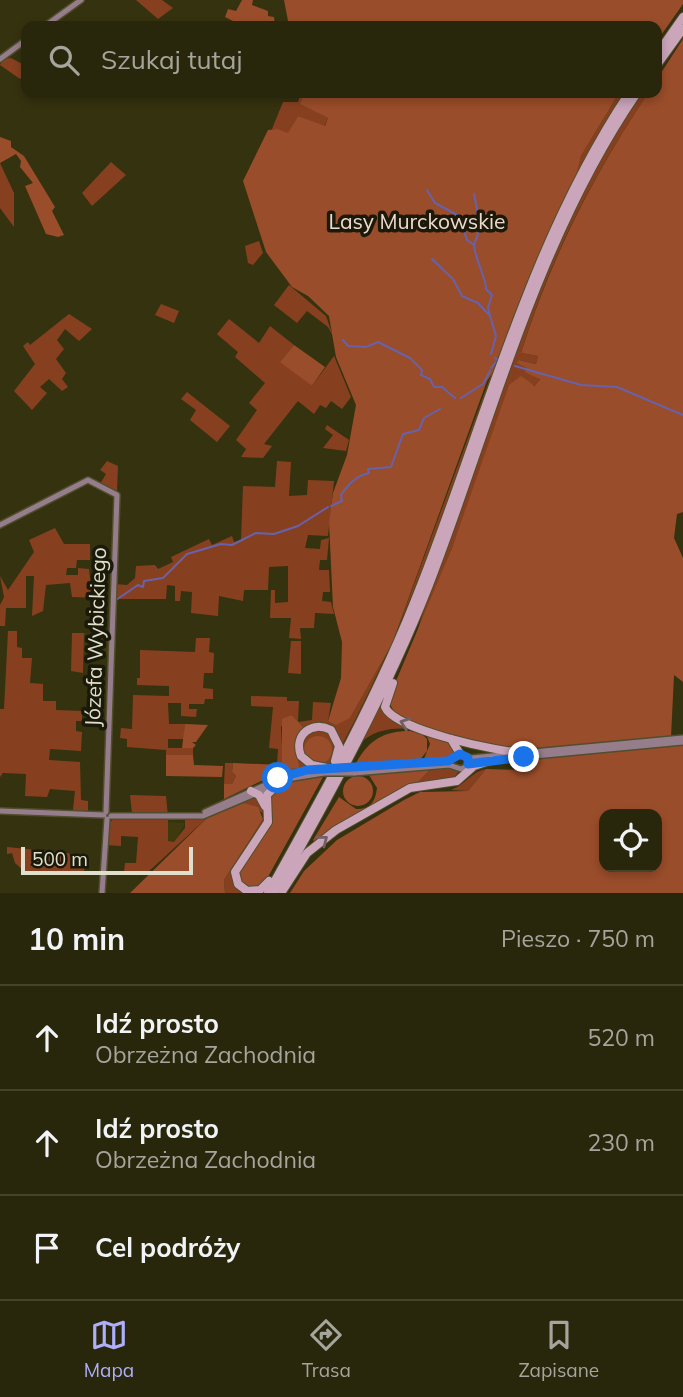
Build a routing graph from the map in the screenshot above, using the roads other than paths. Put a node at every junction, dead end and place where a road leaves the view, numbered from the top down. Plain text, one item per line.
1 (81, 0) edge
2 (683, 18) edge
3 (52, 21) edge
4 (683, 29) edge
5 (21, 44) edge
6 (662, 47) edge
7 (662, 58) edge
8 (0, 59) edge
9 (626, 98) edge
10 (634, 98) edge
11 (0, 525) edge
12 (421, 604) junction
13 (390, 659) junction
14 (443, 735) junction
15 (683, 740) edge
16 (525, 753) junction
17 (492, 760) junction
18 (335, 761) junction
19 (461, 761) junction
20 (325, 771) junction
21 (280, 782) junction
22 (452, 782) junction
23 (254, 792) junction
24 (267, 808) junction
25 (0, 811) edge
26 (107, 815) junction
27 (269, 881) junction
28 (102, 893) edge
29 (262, 893) edge
30 (268, 893) edge
31 (275, 893) edge
32 (282, 893) edge

1 - 3 street
2 - 6 highway
4 - 7 highway
5 - 8 street
9 - 13 highway
10 - 12 highway
11 - 26 street, Józefa Wybickiego
14 -> 12 highway
12 - 31 highway
13 - 18 highway
13 - 30 highway
14 - 16 highway
14 - 19 highway
15 - 16 street
15 - 17 street
16 - 19 street
17 - 19 street
17 - 22 highway
18 - 20 highway
18 - 27 highway
19 - 20 street, bridge
19 - 22 highway
20 - 21 street
20 - 23 street
21 - 23 street
21 - 24 highway
32 -> 22 highway
23 - 24 highway
23 - 26 street
24 - 27 highway
25 - 26 street
26 - 28 street, Józefa Wybickiego
27 - 29 highway

